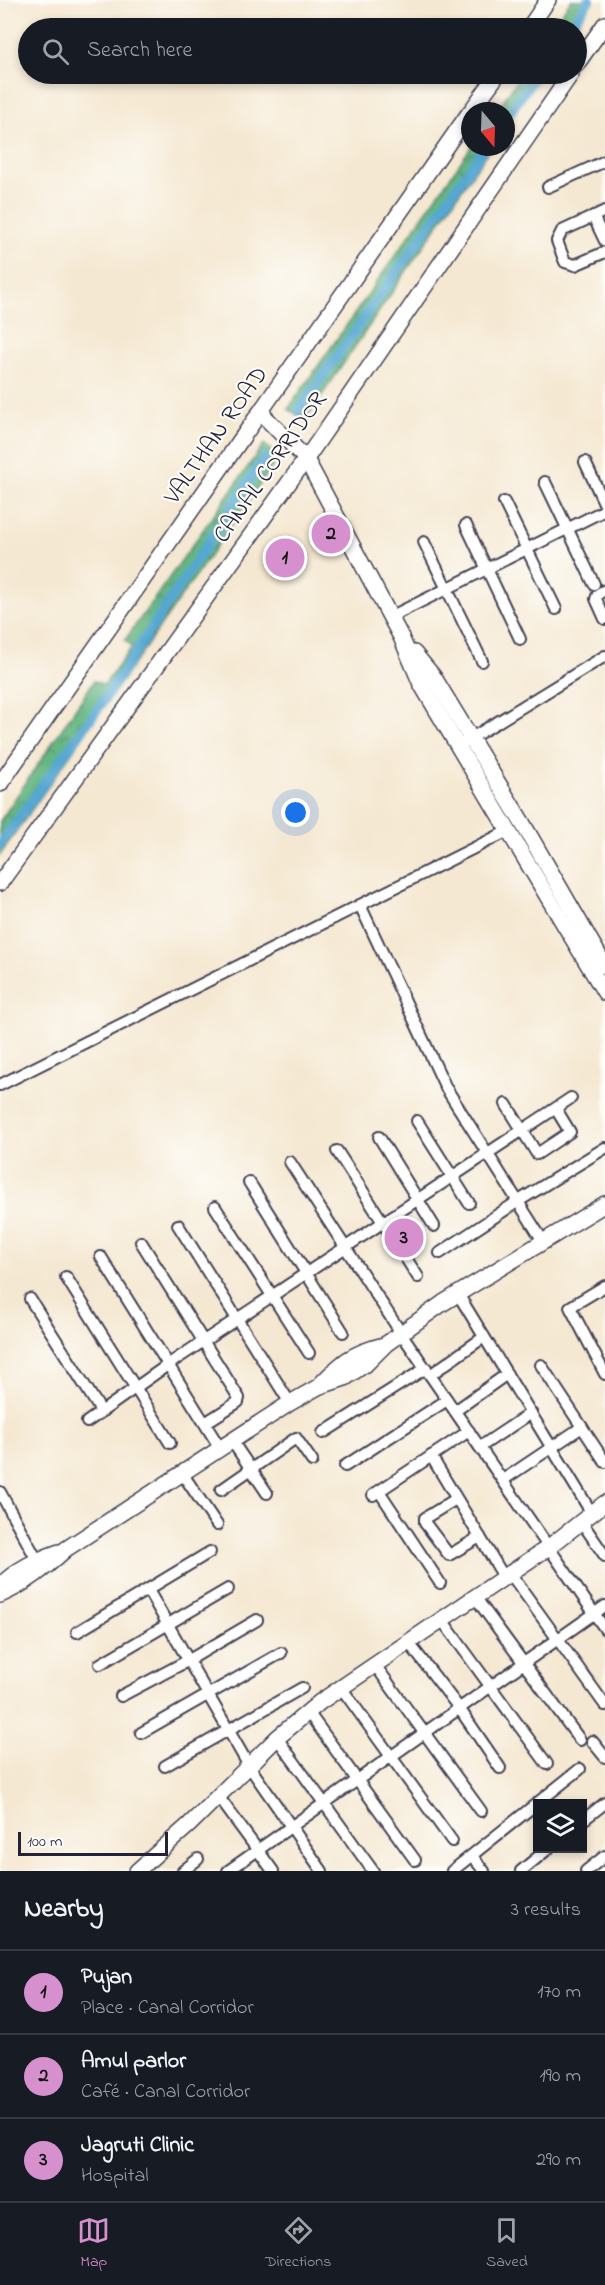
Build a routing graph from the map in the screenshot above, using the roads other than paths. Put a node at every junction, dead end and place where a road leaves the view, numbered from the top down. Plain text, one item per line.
1 (548, 0) edge
2 (536, 18) edge
3 (605, 24) edge
4 (587, 49) edge
5 (491, 84) edge
6 (564, 84) edge
7 (477, 102) edge
8 (461, 125) edge
9 (605, 161) edge
10 (548, 187) dead end
11 (605, 211) edge
12 (593, 216) junction
13 (605, 241) edge
14 (605, 252) edge
15 (261, 413) junction
16 (306, 459) junction
17 (585, 462) dead end
18 (545, 482) dead end
19 (504, 502) dead end
20 (605, 506) edge
21 (605, 510) edge
22 (466, 525) dead end
23 (568, 529) junction
24 (424, 542) dead end
25 (526, 549) junction
26 (487, 569) junction
27 (594, 584) dead end
28 (447, 589) junction
29 (605, 590) edge
30 (556, 609) dead end
31 (390, 617) junction
32 (605, 620) edge
33 (520, 639) dead end
34 (605, 656) edge
35 (482, 661) dead end
36 (464, 743) junction
37 (0, 784) edge
38 (508, 831) junction
39 (0, 883) edge
40 (360, 904) junction
41 (602, 972) edge
42 (605, 993) edge
43 (0, 1085) edge
44 (571, 1098) dead end
45 (506, 1104) dead end
46 (556, 1109) junction
47 (417, 1121) dead end
48 (522, 1131) junction
49 (379, 1137) dead end
50 (605, 1148) edge
51 (337, 1151) dead end
52 (486, 1154) junction
53 (290, 1162) dead end
54 (451, 1177) junction
55 (249, 1182) dead end
56 (417, 1199) junction
57 (517, 1202) junction
58 (469, 1203) dead end
59 (605, 1204) edge
60 (215, 1207) dead end
61 (382, 1222) junction
62 (178, 1225) dead end
63 (434, 1226) dead end
64 (543, 1241) junction
65 (141, 1242) dead end
66 (345, 1247) junction
67 (441, 1253) dead end
68 (101, 1257) dead end
69 (306, 1273) junction
70 (66, 1277) dead end
71 (418, 1277) dead end
72 (605, 1286) edge
73 (458, 1294) junction
74 (272, 1295) junction
75 (30, 1299) dead end
76 (237, 1319) junction
77 (343, 1332) dead end
78 (401, 1333) junction
79 (484, 1337) junction
80 (203, 1341) junction
81 (309, 1353) dead end
82 (169, 1364) junction
83 (541, 1365) dead end
84 (428, 1372) junction
85 (507, 1374) junction
86 (605, 1374) edge
87 (135, 1387) junction
88 (447, 1400) junction
89 (290, 1403) junction
90 (101, 1411) junction
91 (455, 1411) junction
92 (531, 1413) junction
93 (87, 1422) dead end
94 (205, 1423) junction
95 (582, 1427) junction
96 (469, 1431) junction
97 (323, 1433) dead end
98 (170, 1443) dead end
99 (226, 1444) junction
100 (480, 1447) junction
101 (552, 1448) junction
102 (431, 1456) junction
103 (312, 1461) dead end
104 (605, 1462) edge
105 (345, 1467) dead end
106 (251, 1469) junction
107 (182, 1473) junction
108 (503, 1480) junction
109 (222, 1490) dead end
110 (0, 1492) edge
111 (267, 1493) dead end
112 (456, 1499) junction
113 (605, 1503) edge
114 (586, 1517) junction
115 (217, 1525) dead end
116 (480, 1537) junction
117 (549, 1547) junction
118 (66, 1550) junction
119 (210, 1552) dead end
120 (605, 1556) edge
121 (37, 1560) junction
122 (507, 1575) junction
123 (440, 1583) dead end
124 (0, 1586) edge
125 (228, 1589) dead end
126 (148, 1590) junction
127 (0, 1595) edge
128 (475, 1597) junction
129 (605, 1606) edge
130 (594, 1614) junction
131 (257, 1620) dead end
132 (442, 1620) junction
133 (168, 1624) junction
134 (605, 1629) edge
135 (77, 1632) dead end
136 (558, 1639) junction
137 (409, 1643) junction
138 (281, 1653) dead end
139 (189, 1660) junction
140 (524, 1662) junction
141 (100, 1664) dead end
142 (375, 1665) junction
143 (340, 1686) junction
144 (492, 1686) junction
145 (302, 1688) dead end
146 (209, 1693) junction
147 (121, 1696) dead end
148 (605, 1705) edge
149 (459, 1708) junction
150 (308, 1712) junction
151 (229, 1729) junction
152 (141, 1733) dead end
153 (424, 1733) junction
154 (278, 1738) junction
155 (580, 1740) dead end
156 (592, 1742) dead end
157 (392, 1756) junction
158 (605, 1757) edge
159 (547, 1764) dead end
160 (165, 1766) dead end
161 (249, 1766) junction
162 (500, 1768) dead end
163 (580, 1769) dead end
164 (359, 1781) junction
165 (218, 1796) junction
166 (325, 1803) junction
167 (605, 1803) edge
168 (481, 1811) dead end
169 (587, 1817) edge
170 (291, 1827) junction
171 (452, 1841) dead end
172 (258, 1850) junction
173 (543, 1853) edge
174 (472, 1856) junction
175 (605, 1856) edge
176 (198, 1859) dead end
177 (415, 1860) dead end
178 (141, 1870) edge
179 (183, 1871) edge
180 (228, 1871) edge
181 (273, 1871) edge
182 (322, 1871) edge
183 (373, 1871) edge
184 (452, 1871) edge
185 (484, 1871) edge
186 (521, 1871) edge
187 (586, 1871) edge

1 - 2 street
3 - 4 street
5 - 7 street, VALTHAN ROAD
6 - 16 street, CANAL CORRIDOR
8 - 15 street, VALTHAN ROAD
9 - 10 street
11 - 12 street
12 - 13 street
12 - 14 street
15 - 16 street
15 - 37 street, VALTHAN ROAD
16 - 31 street
16 - 39 street, CANAL CORRIDOR
17 - 20 street
18 - 23 street
19 - 25 street
21 - 23 street
22 - 26 street
23 - 25 street
23 - 27 street
24 - 28 street
25 - 26 street
25 - 30 street
26 - 28 street
26 - 33 street
28 - 31 street
28 - 35 street
29 - 32 street
31 - 36 street
34 - 36 street
36 - 38 street
36 - 41 street
38 - 40 street
38 - 41 street
40 - 43 street
40 - 52 street
41 - 42 street
44 - 46 street
45 - 48 street
46 - 48 street
46 - 48 street
47 - 54 street
48 - 52 street
49 - 56 street
50 - 57 street
51 - 61 street
52 - 54 street
52 - 57 street
53 - 66 street
54 - 56 street
54 - 58 street
55 - 69 street
56 - 61 street
56 - 63 street
57 - 64 street
57 - 67 street
59 - 64 street
60 - 74 street
61 - 66 street
61 - 71 street
62 - 76 street
64 - 73 street
65 - 80 street
66 - 69 street
66 - 78 street
68 - 82 street
69 - 74 street
69 - 77 street
70 - 87 street
72 - 86 street
73 - 78 street
73 - 79 street
74 - 76 street
74 - 81 street
75 - 90 street
76 - 80 street
76 - 89 street
78 - 84 street
78 - 89 street
79 - 84 street
79 - 85 street
80 - 82 street
80 - 94 street
82 - 87 street
82 - 94 street
83 - 95 street
84 - 88 street
84 - 97 street
85 - 91 street
85 - 92 street
87 - 90 street
87 - 98 street
88 - 91 street
88 - 105 street
89 - 99 street
90 - 93 street
91 - 96 street
92 - 100 street
92 - 101 street
94 - 99 street
95 - 101 street
95 - 104 street
96 - 100 street
96 - 102 street
99 - 106 street
99 - 107 street
100 - 108 street
101 - 108 street
101 - 114 street
102 - 112 street
102 - 123 street
103 - 106 street
106 - 109 street
106 - 111 street
107 - 115 street
107 - 118 street
108 - 117 street
110 - 121 street
112 - 116 street
112 - 116 street
113 - 114 street
114 - 117 street
114 - 120 street
116 - 122 street
117 - 122 street
117 - 130 street
118 - 121 street
118 - 127 street
119 - 126 street
121 - 124 street
122 - 128 street
122 - 136 street
125 - 133 street
126 - 133 street
126 - 135 street
128 - 132 street
128 - 140 street
129 - 130 street
130 - 134 street
130 - 136 street
131 - 139 street
132 - 137 street
132 - 144 street
133 - 139 street
133 - 141 street
136 - 140 street
136 - 148 street
137 - 142 street
137 - 149 street
138 - 146 street
139 - 146 street
139 - 147 street
140 - 144 street
140 - 155 street
142 - 143 street
142 - 153 street
143 - 150 street
143 - 157 street
144 - 149 street
144 - 159 street
145 - 151 street
146 - 151 street
146 - 152 street
149 - 153 street
149 - 162 street
150 - 154 street
150 - 164 street
151 - 160 street
151 - 161 street
153 - 157 street
153 - 168 street
154 - 161 street
154 - 166 street
156 - 158 street
157 - 164 street
157 - 171 street
161 - 165 street
161 - 170 street
163 - 174 street
164 - 166 street
164 - 177 street
165 - 172 street
165 - 178 street
166 - 170 street
166 - 183 street
167 - 169 street
170 - 172 street
170 - 182 street
172 - 180 street
172 - 181 street
173 - 186 street
174 - 184 street
174 - 185 street
175 - 187 street
176 - 179 street

